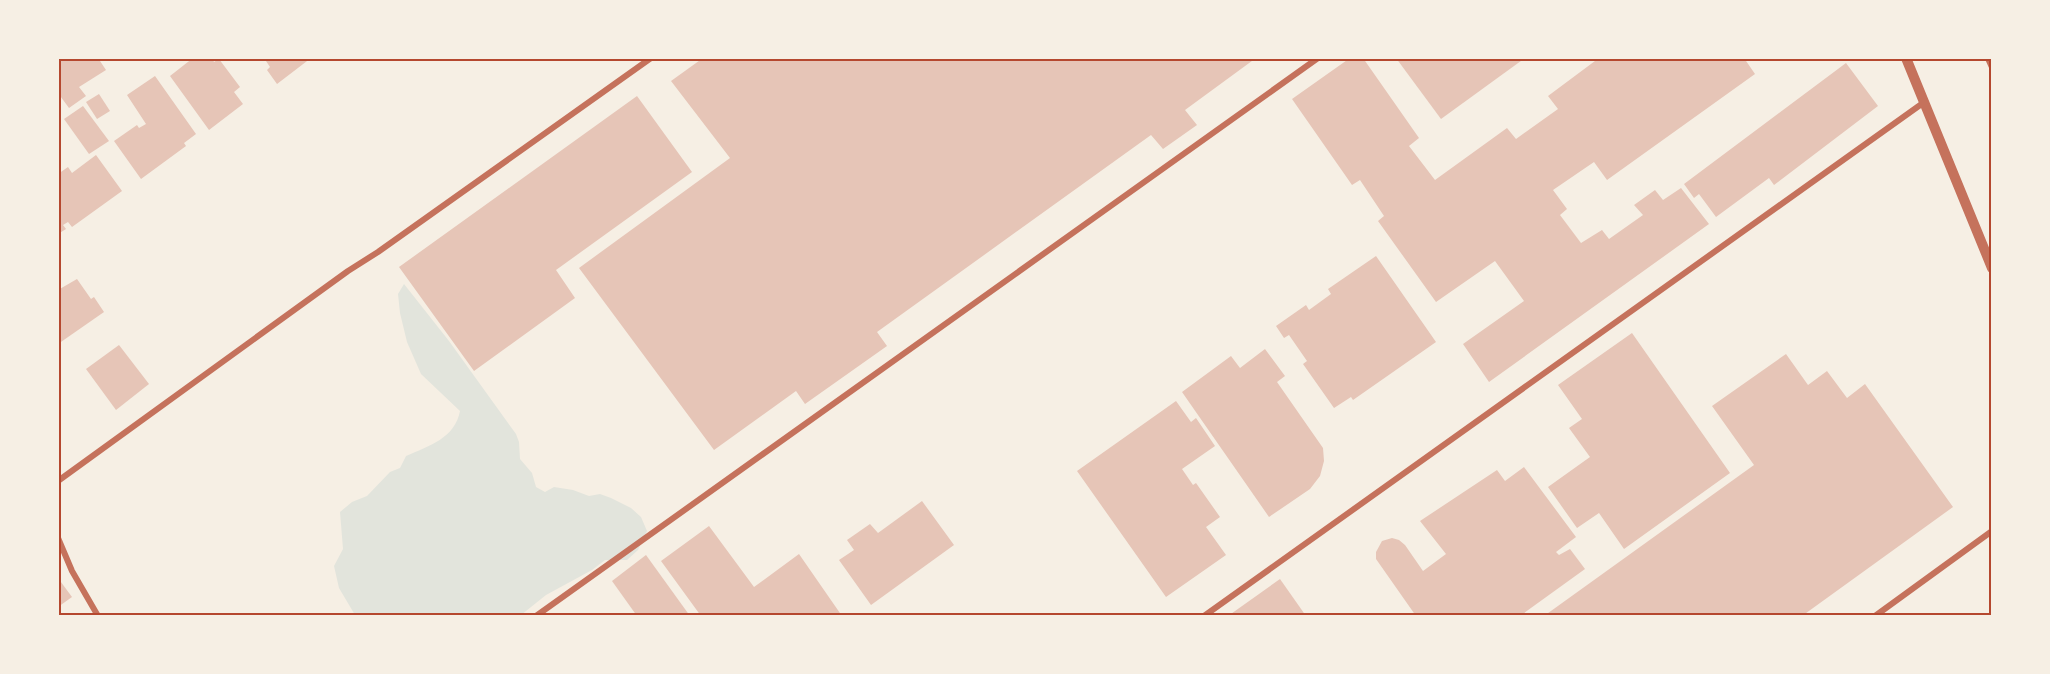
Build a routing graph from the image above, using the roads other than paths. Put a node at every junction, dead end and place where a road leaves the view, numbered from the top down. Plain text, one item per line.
1 (651, 58) edge
2 (1318, 58) edge
3 (1906, 58) edge
4 (1987, 58) edge
5 (1992, 69) edge
6 (1923, 103) junction
7 (1992, 268) edge
8 (58, 481) edge
9 (1992, 531) edge
10 (58, 538) edge
11 (98, 615) edge
12 (536, 615) edge
13 (1204, 615) edge
14 (1875, 615) edge

1 - 8 street
2 - 12 street
3 - 6 street
4 - 5 lane
6 - 7 street
6 - 13 street
9 - 14 street
10 - 11 street

